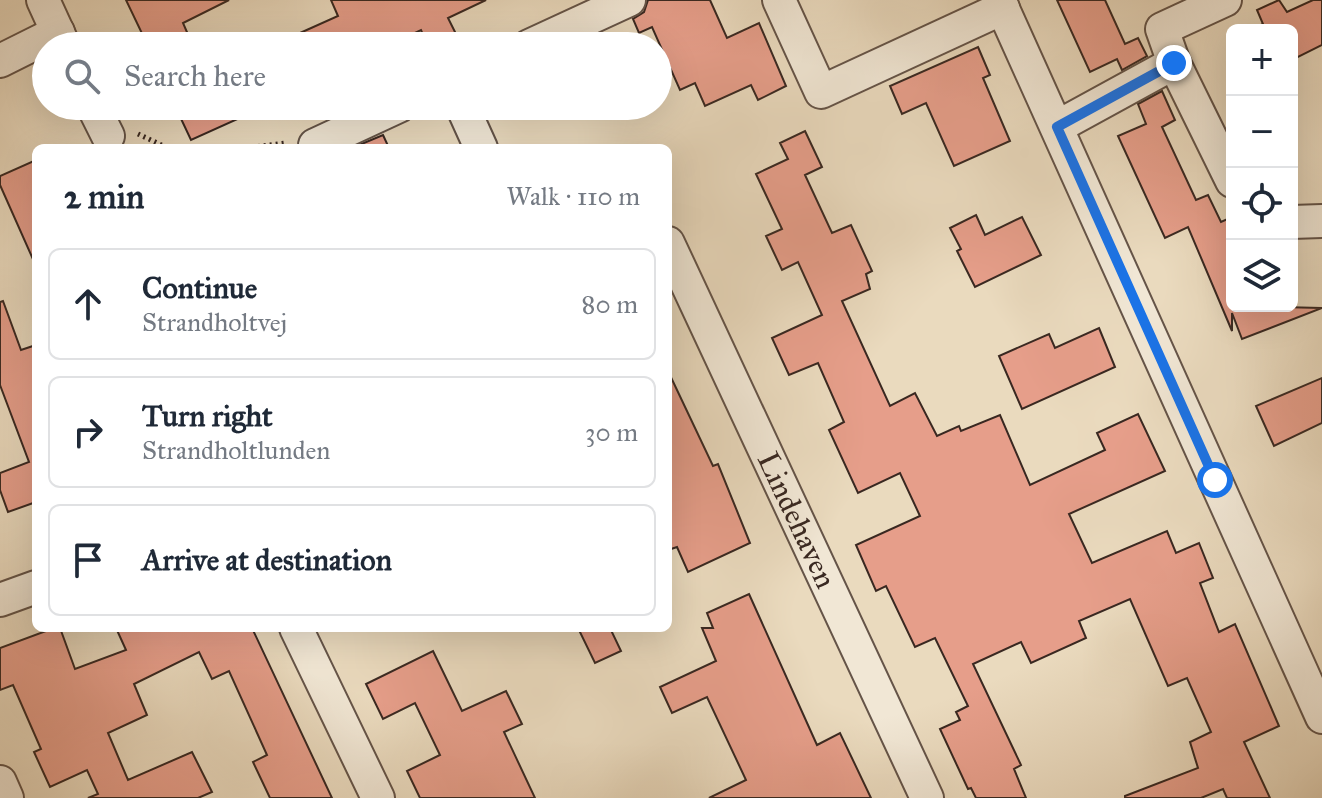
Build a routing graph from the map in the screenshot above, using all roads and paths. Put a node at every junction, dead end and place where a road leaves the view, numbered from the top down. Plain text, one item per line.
1 (43, 0) edge
2 (629, 0) edge
3 (779, 0) edge
4 (1225, 0) edge
5 (1001, 4) edge
6 (58, 32) edge
7 (559, 32) edge
8 (32, 49) edge
9 (0, 61) edge
10 (1174, 63) junction
11 (100, 120) edge
12 (369, 120) edge
13 (468, 120) edge
14 (1057, 127) junction
15 (108, 136) dead end
16 (268, 144) edge
17 (303, 144) edge
18 (317, 144) edge
19 (479, 144) edge
20 (1226, 169) edge
21 (1322, 221) edge
22 (1298, 222) edge
23 (672, 252) edge
24 (32, 588) edge
25 (0, 600) edge
26 (298, 632) edge
27 (1322, 717) edge
28 (0, 782) edge
29 (7, 798) edge
30 (378, 798) edge
31 (927, 798) edge

1 - 6 street
2 - 7 street
3 - 5 street
4 - 10 street
5 - 14 street
8 - 9 street
10 - 14 street
10 - 20 street
11 - 15 street
12 - 18 street
13 - 19 street
14 - 27 street
16 - 17 path
21 - 22 street
23 - 31 street, Lindehaven
24 - 25 street
26 - 30 street
28 - 29 street

